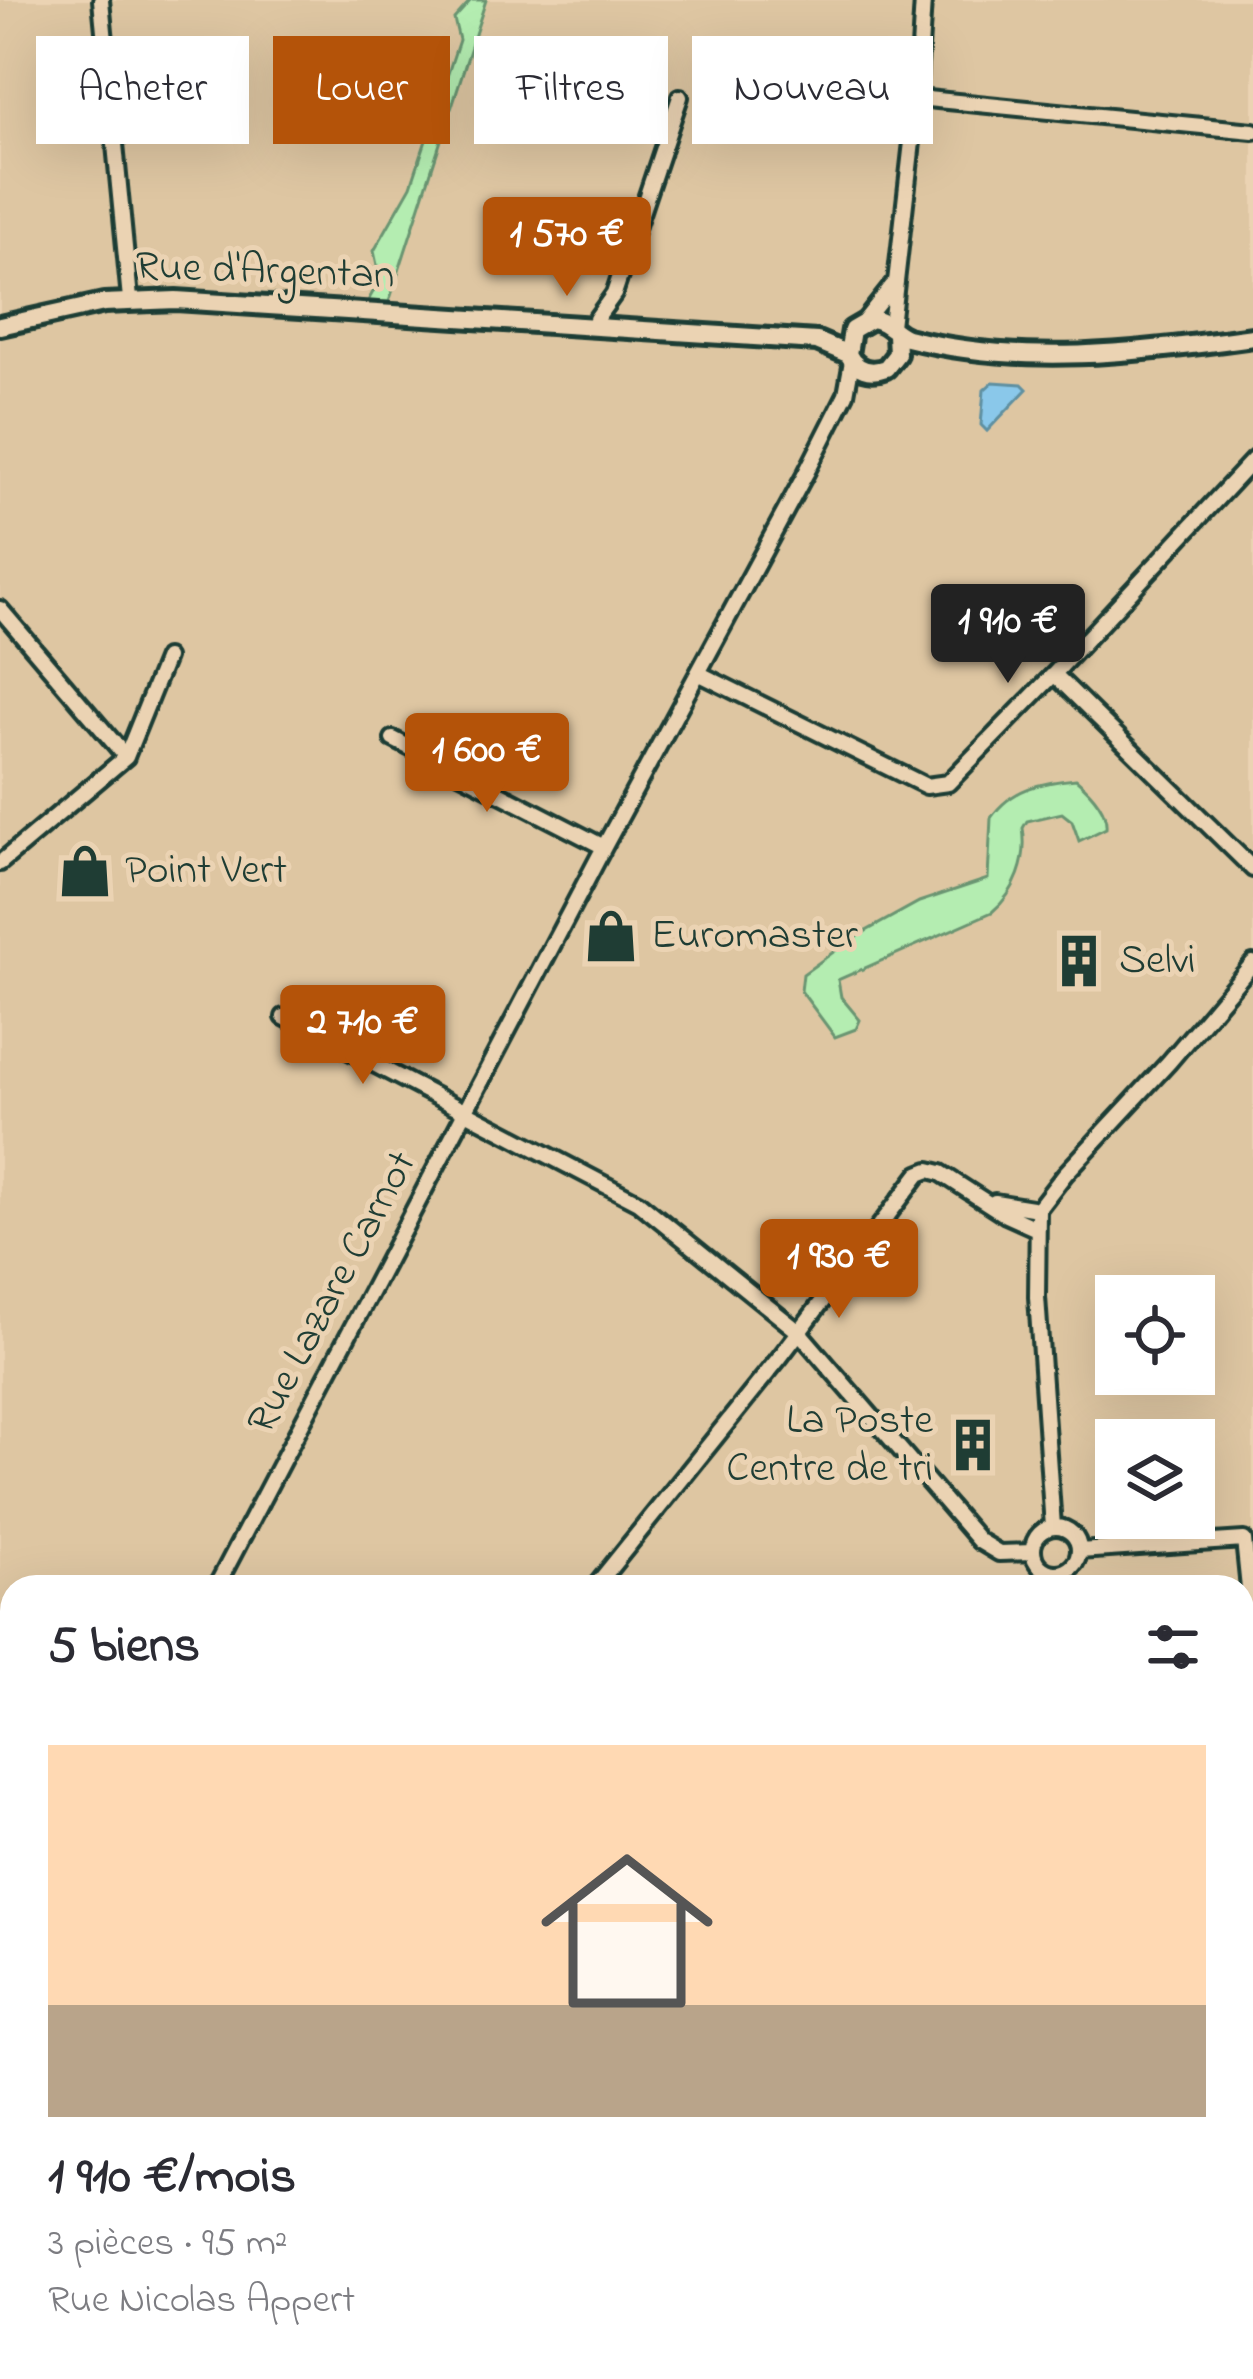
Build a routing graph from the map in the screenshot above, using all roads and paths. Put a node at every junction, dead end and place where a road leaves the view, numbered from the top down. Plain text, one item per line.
1 (101, 0) edge
2 (923, 0) edge
3 (921, 36) edge
4 (680, 97) dead end
5 (933, 100) edge
6 (1253, 131) edge
7 (912, 144) edge
8 (895, 282) junction
9 (614, 294) junction
10 (130, 299) junction
11 (858, 325) junction
12 (0, 326) edge
13 (596, 327) junction
14 (616, 328) junction
15 (894, 330) junction
16 (1253, 338) edge
17 (817, 341) junction
18 (935, 345) junction
19 (897, 354) junction
20 (850, 357) junction
21 (878, 371) junction
22 (846, 394) junction
23 (1253, 460) edge
24 (0, 609) edge
25 (166, 658) dead end
26 (698, 673) junction
27 (1054, 674) junction
28 (393, 740) dead end
29 (126, 757) junction
30 (604, 847) junction
31 (0, 863) edge
32 (1253, 869) edge
33 (1253, 963) edge
34 (284, 1017) dead end
35 (466, 1112) junction
36 (985, 1198) junction
37 (1038, 1209) junction
38 (1035, 1228) junction
39 (799, 1332) junction
40 (1253, 1526) edge
41 (1053, 1527) junction
42 (1244, 1540) junction
43 (1079, 1551) junction
44 (1034, 1552) junction
45 (222, 1575) edge
46 (605, 1575) edge
47 (1052, 1575) edge
48 (1063, 1575) edge
49 (1248, 1575) edge

1 - 10 street
2 - 3 street
4 - 9 street
5 - 6 street
7 - 8 street
8 - 11 street
8 - 15 street
9 - 13 street
9 - 14 street
10 - 12 main road, Rue d'Argentan
10 - 13 main road, Rue d'Argentan
11 - 15 main road
11 - 17 main road, Rue d'Argentan
11 - 20 main road
13 - 14 main road, Rue d'Argentan
14 - 17 main road, Rue d'Argentan
15 - 18 main road
15 - 19 main road
16 - 18 main road
17 - 20 main road, Rue d'Argentan
18 - 19 main road
19 - 21 main road
20 - 21 main road
20 - 22 street, Rue Lazare Carnot
21 - 22 street, Rue Lazare Carnot
22 - 26 street, Rue Lazare Carnot
23 - 27 street
24 - 29 street
25 - 29 street
26 - 27 street
26 - 30 street, Rue Lazare Carnot
27 - 32 street
28 - 30 street
29 - 31 street
30 - 35 street, Rue Lazare Carnot
33 - 37 street
34 - 35 street
35 - 39 street
35 - 45 street, Rue Lazare Carnot
36 - 37 street
36 - 38 street
36 - 39 street
37 - 38 street
38 - 41 street
39 - 44 street
39 - 46 street
40 - 42 street
41 - 43 street
41 - 44 street
42 - 43 street
42 - 49 street
43 - 48 street
44 - 47 street

